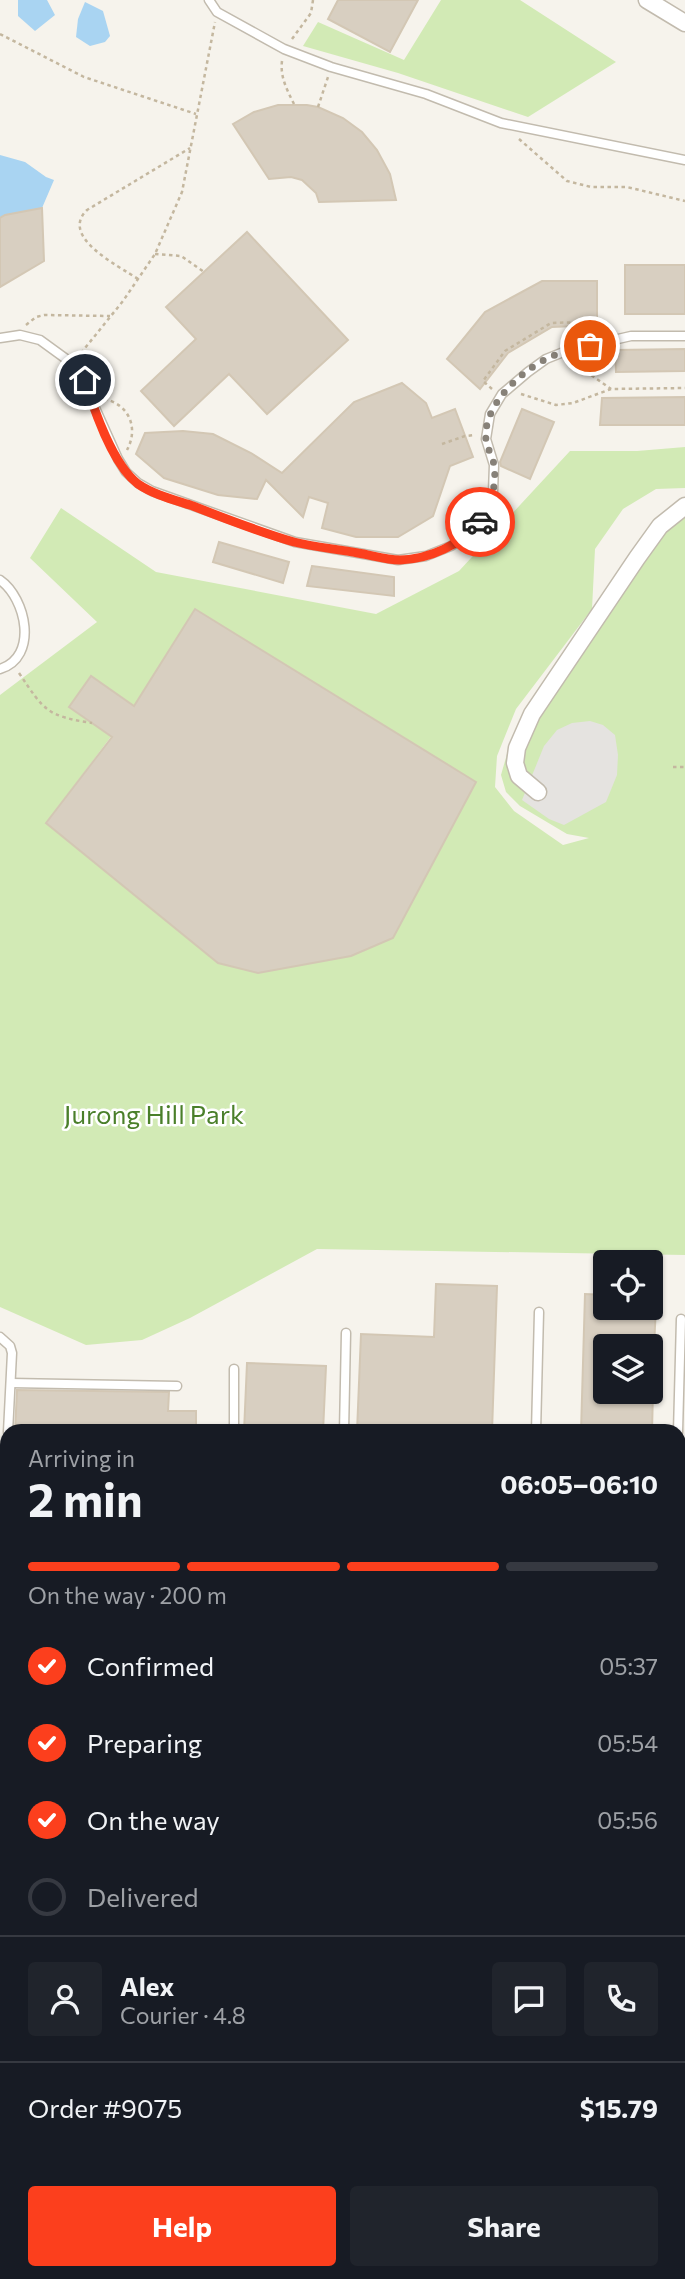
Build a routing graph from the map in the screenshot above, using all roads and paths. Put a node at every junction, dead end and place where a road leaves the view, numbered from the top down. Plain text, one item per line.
1 (209, 0) edge
2 (647, 0) edge
3 (217, 12) junction
4 (685, 23) edge
5 (0, 34) edge
6 (331, 67) junction
7 (318, 107) dead end
8 (196, 114) junction
9 (501, 123) junction
10 (190, 148) junction
11 (685, 160) edge
12 (685, 201) edge
13 (155, 254) junction
14 (204, 272) dead end
15 (138, 279) junction
16 (110, 316) junction
17 (584, 323) dead end
18 (20, 335) junction
19 (685, 336) edge
20 (0, 338) edge
21 (588, 347) junction
22 (566, 351) junction
23 (73, 364) junction
24 (483, 381) dead end
25 (685, 388) edge
26 (611, 389) junction
27 (505, 392) junction
28 (91, 399) junction
29 (486, 439) junction
30 (442, 444) dead end
31 (118, 459) junction
32 (685, 506) edge
33 (0, 580) edge
34 (12, 663) junction
35 (0, 669) edge
36 (92, 723) dead end
37 (673, 767) dead end
38 (685, 767) edge
39 (538, 792) dead end
40 (539, 1312) dead end
41 (681, 1319) dead end
42 (346, 1333) dead end
43 (0, 1337) edge
44 (234, 1368) dead end
45 (10, 1383) junction
46 (177, 1386) dead end
47 (8, 1424) edge
48 (234, 1424) edge
49 (344, 1424) edge
50 (536, 1424) edge
51 (678, 1424) edge
52 (0, 1565) edge
53 (0, 1571) edge

1 - 3 lane
2 - 4 street
3 - 6 lane
3 - 8 path
5 - 8 path
6 - 7 path
6 - 9 lane
8 - 10 path
9 - 11 lane
9 - 12 path
10 - 13 path
10 - 15 path
13 - 14 path
13 - 15 path
15 - 16 path
16 - 18 path
16 - 23 path
17 - 24 path
18 - 20 lane
18 - 23 lane
19 - 21 lane
21 - 22 lane
21 - 27 path
22 - 26 path
22 - 27 lane
23 - 28 lane
25 - 26 path
26 - 27 path
27 - 29 lane
28 - 31 lane
28 - 31 path
29 - 30 path
29 - 31 lane
32 - 39 street
33 - 34 lane
34 - 35 lane
34 - 36 path
37 - 38 path
40 - 50 lane
41 - 51 lane
42 - 49 lane
43 - 45 lane
44 - 48 lane
45 - 46 lane
45 - 47 lane
52 - 53 lane

